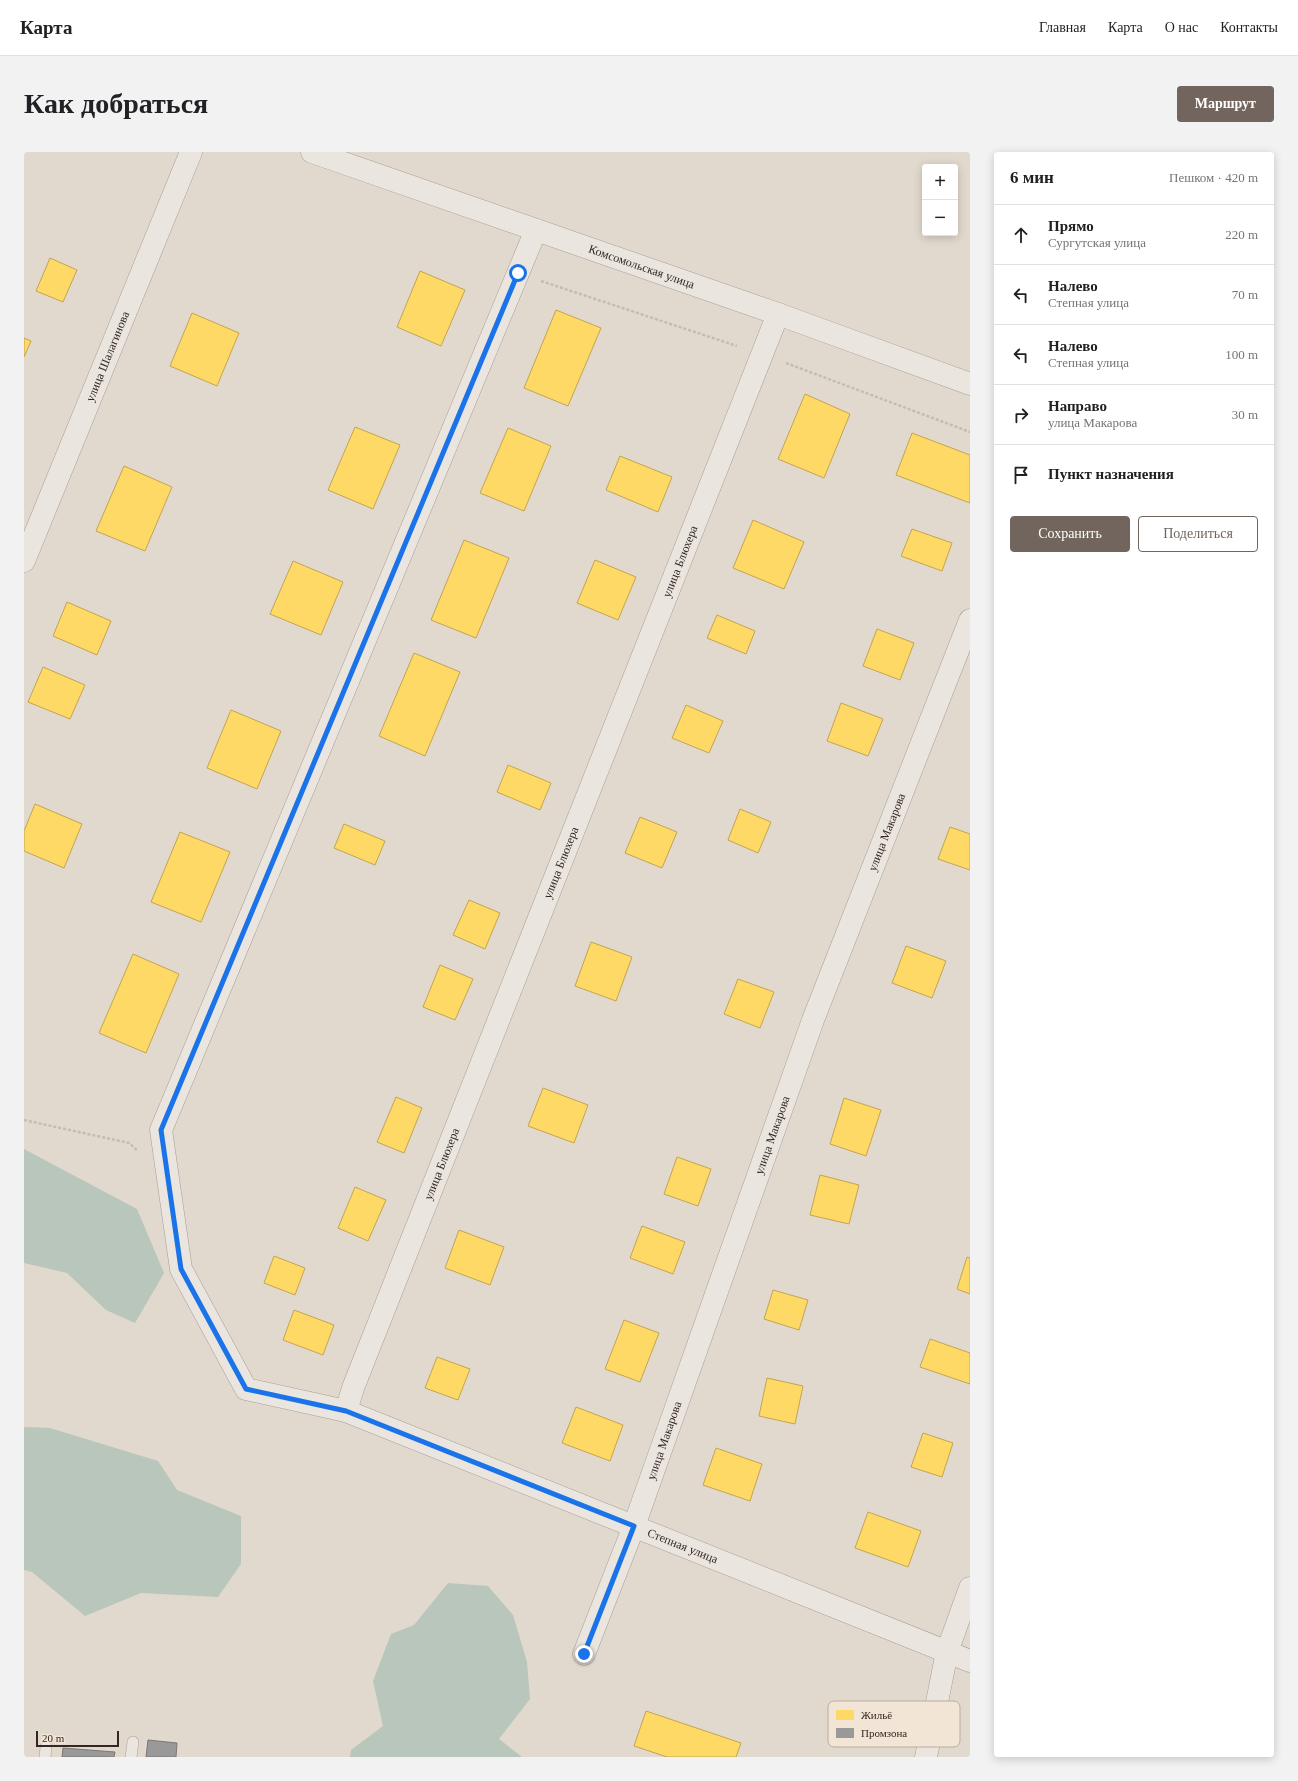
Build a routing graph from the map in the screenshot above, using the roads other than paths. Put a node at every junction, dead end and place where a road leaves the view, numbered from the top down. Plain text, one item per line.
1 (191, 152) edge
2 (312, 152) edge
3 (536, 230) junction
4 (778, 314) junction
5 (970, 384) edge
6 (24, 561) edge
7 (970, 620) edge
8 (346, 1411) junction
9 (634, 1526) junction
10 (970, 1588) edge
11 (947, 1652) junction
12 (584, 1654) dead end
13 (970, 1661) edge
14 (937, 1701) edge
15 (133, 1742) dead end
16 (928, 1747) edge
17 (131, 1757) edge
18 (926, 1757) edge

1 - 6 street, улица Шалагинова
2 - 3 street, Комсомольская улица
3 - 4 street, Комсомольская улица
3 - 8 street, Степная улица
4 - 5 street, Комсомольская улица
4 - 8 street, улица Блюхера
7 - 9 street, улица Макарова
8 - 9 street, Степная улица
9 - 11 street, Степная улица
9 - 12 street, улица Макарова
10 - 11 street
11 - 13 street, Степная улица
11 - 14 street
15 - 17 lane
16 - 18 street

